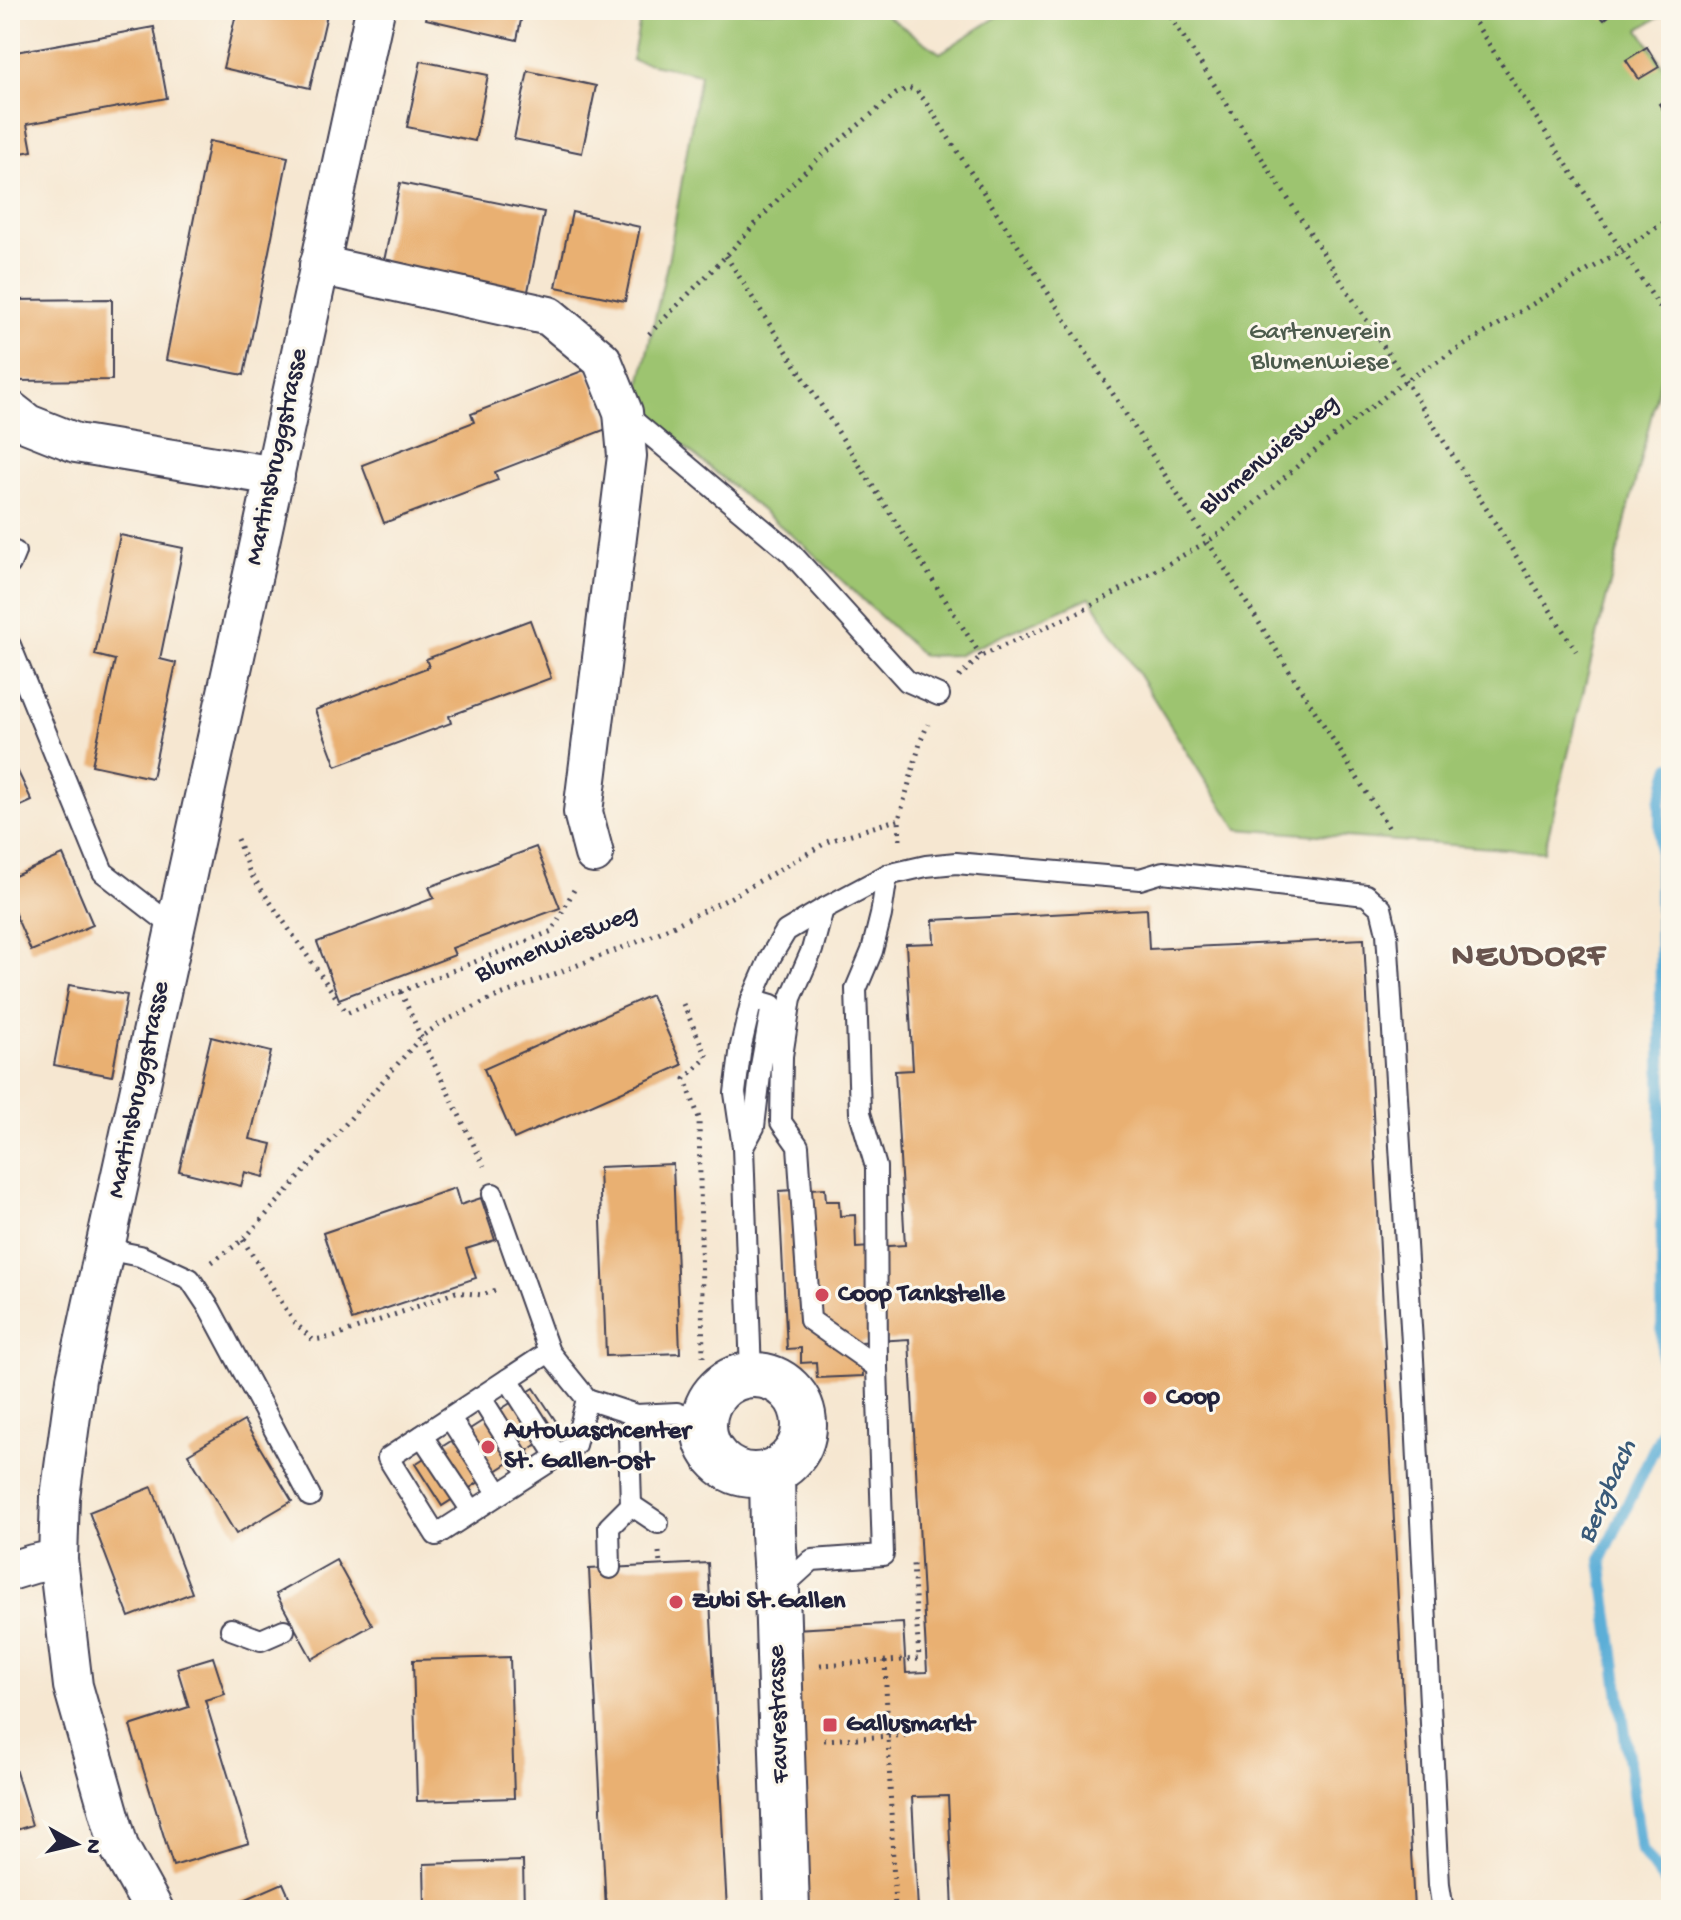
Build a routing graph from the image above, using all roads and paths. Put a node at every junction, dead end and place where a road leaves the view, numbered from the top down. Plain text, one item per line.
1 (375, 10) edge
2 (1166, 10) edge
3 (1467, 10) edge
4 (1671, 218) edge
5 (1622, 250) junction
6 (726, 256) junction
7 (319, 265) junction
8 (1668, 319) dead end
9 (649, 334) dead end
10 (1405, 381) junction
11 (10, 410) edge
12 (623, 412) junction
13 (275, 476) junction
14 (1207, 542) junction
15 (10, 645) edge
16 (1576, 651) dead end
17 (981, 656) junction
18 (939, 695) junction
19 (899, 819) junction
20 (1390, 830) dead end
21 (236, 837) dead end
22 (900, 840) dead end
23 (594, 854) joint
24 (887, 875) junction
25 (823, 909) junction
26 (175, 928) junction
27 (401, 992) junction
28 (752, 999) junction
29 (683, 1004) dead end
30 (421, 1037) junction
31 (781, 1122) junction
32 (754, 1127) junction
33 (743, 1147) junction
34 (493, 1194) joint
35 (243, 1240) junction
36 (105, 1249) junction
37 (190, 1279) junction
38 (523, 1279) junction
39 (549, 1352) junction
40 (703, 1357) dead end
41 (877, 1367) junction
42 (751, 1374) junction
43 (508, 1379) junction
44 (481, 1398) junction
45 (587, 1399) junction
46 (636, 1415) junction
47 (450, 1418) junction
48 (704, 1424) junction
49 (422, 1436) junction
50 (557, 1456) junction
51 (772, 1471) junction
52 (529, 1474) junction
53 (499, 1494) junction
54 (310, 1496) dead end
55 (631, 1505) junction
56 (472, 1511) junction
57 (658, 1523) dead end
58 (913, 1552) dead end
59 (58, 1559) junction
60 (610, 1568) dead end
61 (10, 1571) edge
62 (777, 1592) junction
63 (231, 1629) dead end
64 (284, 1630) dead end
65 (885, 1661) junction
66 (819, 1665) dead end
67 (909, 1735) dead end
68 (889, 1737) junction
69 (824, 1740) dead end
70 (154, 1910) edge
71 (787, 1910) edge
72 (895, 1910) edge
73 (1443, 1910) edge

1 - 7 street, Martinsbruggstrasse
2 - 10 path
3 - 5 path
4 - 5 path, Blumenwiesweg
5 - 8 path
5 - 10 path, Blumenwiesweg
6 - 9 path
6 - 14 path, Blumenwiesweg
6 - 17 path
7 - 12 street
7 - 13 street, Martinsbruggstrasse
10 - 14 path, Blumenwiesweg
10 - 16 path
11 - 13 street
12 - 18 lane
12 - 23 street
13 - 26 street, Martinsbruggstrasse
14 - 17 path, Blumenwiesweg
14 - 20 path, Blumenwiesweg
15 - 26 lane
17 - 18 path, Blumenwiesweg
18 - 19 path, Blumenwiesweg
19 - 22 path
19 - 30 path, Blumenwiesweg
21 - 27 path
23 - 27 path
24 - 25 lane
24 - 41 lane
24 - 73 lane
25 - 28 lane
25 - 31 lane
26 - 36 street, Martinsbruggstrasse
27 - 30 path
28 - 32 lane
28 - 33 lane
29 - 40 path
30 - 34 path
30 - 35 path, Blumenwiesweg
31 - 32 lane
31 - 41 lane
32 - 33 lane
33 - 42 lane
34 - 38 lane
35 - 37 path, Blumenwiesweg
35 - 38 path
36 - 37 lane
36 - 59 street, Martinsbruggstrasse
37 - 54 lane
38 - 39 lane
39 - 43 lane
39 - 45 lane
41 - 62 lane
42 - 48 street
42 - 51 street
43 - 44 lane
43 - 50 lane
44 - 47 lane
44 - 52 lane
45 - 46 lane
45 - 50 lane
46 - 48 lane
46 - 55 lane
47 - 49 lane
47 - 53 lane
48 - 51 street
49 - 56 lane
49 - 56 lane
50 - 52 lane
51 - 62 street, Favrestrasse
52 - 53 lane
53 - 56 lane
55 - 57 lane
55 - 60 lane
58 - 65 path
59 - 61 street
59 - 70 street, Martinsbruggstrasse
62 - 71 street, Favrestrasse
63 - 64 lane
65 - 66 path
65 - 68 path
67 - 68 path
68 - 69 path
68 - 72 path

